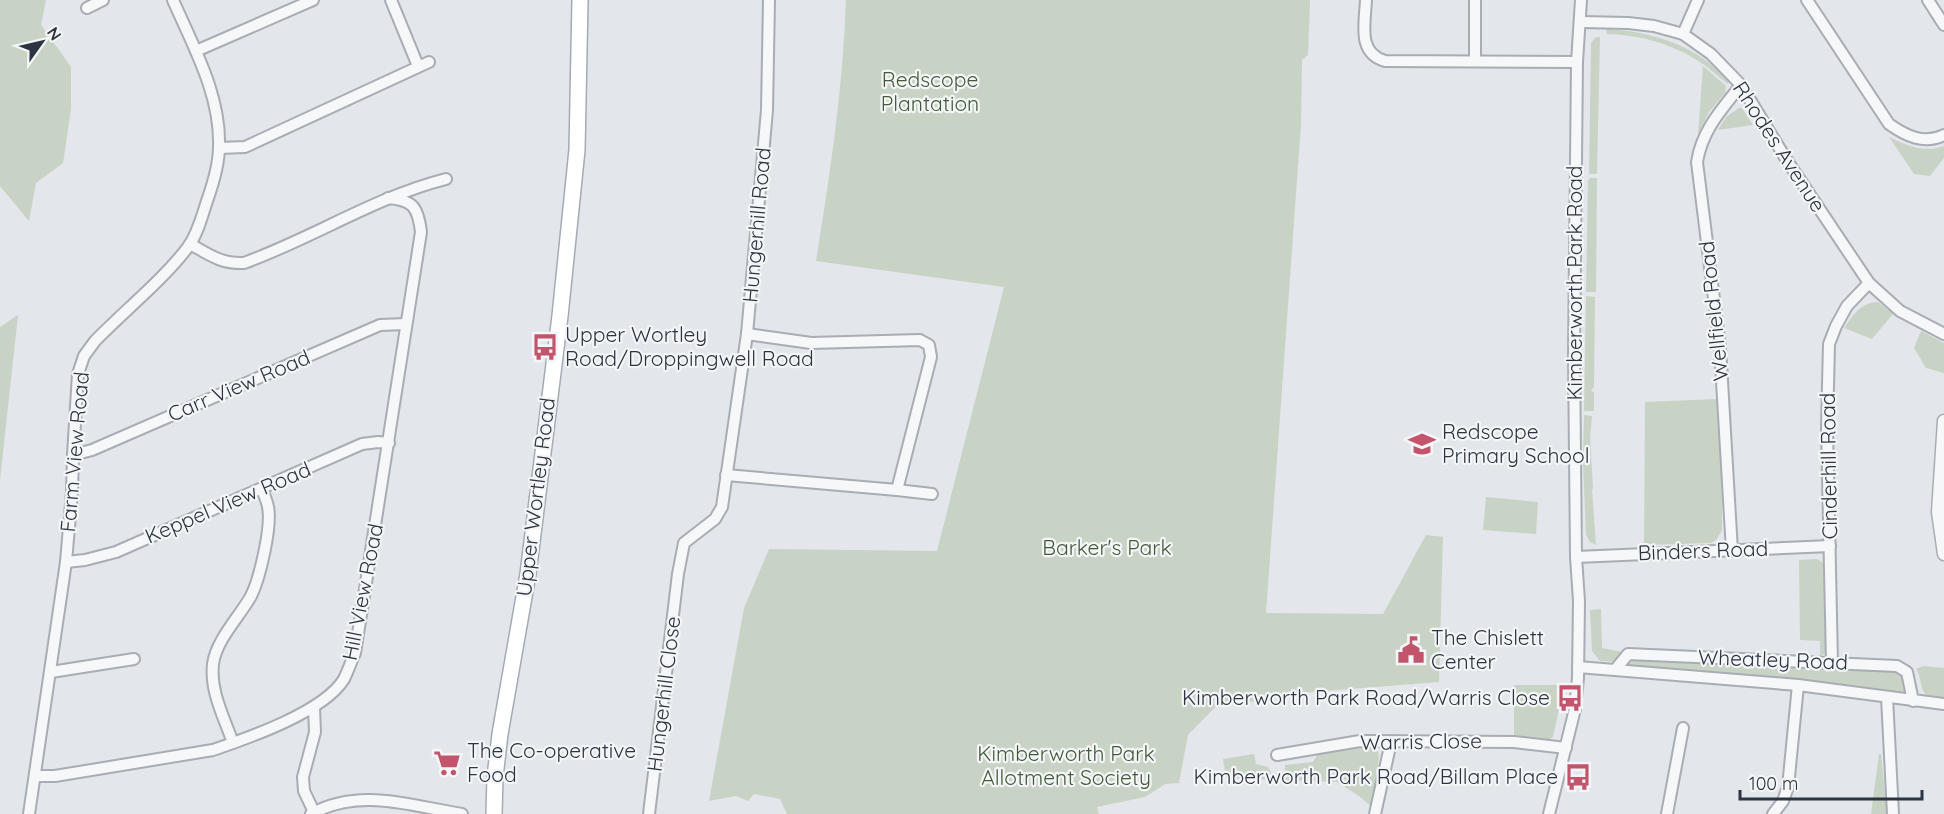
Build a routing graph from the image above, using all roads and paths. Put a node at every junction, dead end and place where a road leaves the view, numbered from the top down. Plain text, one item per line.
1 (103, 0) edge
2 (173, 0) edge
3 (312, 0) edge
4 (391, 0) edge
5 (580, 0) edge
6 (769, 0) edge
7 (1366, 0) edge
8 (1475, 0) edge
9 (1581, 0) edge
10 (1698, 0) edge
11 (1808, 0) edge
12 (1928, 0) edge
13 (290, 5) edge
14 (87, 8) dead end
15 (1581, 22) junction
16 (1944, 25) edge
17 (1683, 34) junction
18 (196, 51) junction
19 (1475, 61) junction
20 (1577, 62) junction
21 (1741, 85) junction
22 (1944, 135) edge
23 (219, 148) junction
24 (446, 179) dead end
25 (388, 198) junction
26 (190, 244) junction
27 (1869, 283) junction
28 (406, 324) junction
29 (747, 334) junction
30 (1944, 334) edge
31 (1944, 421) edge
32 (389, 443) junction
33 (73, 455) junction
34 (726, 475) junction
35 (262, 489) junction
36 (897, 490) junction
37 (932, 494) dead end
38 (1830, 546) junction
39 (1732, 551) junction
40 (1944, 554) edge
41 (1576, 557) junction
42 (66, 562) junction
43 (678, 574) joint
44 (134, 659) dead end
45 (1832, 663) junction
46 (1578, 667) junction
47 (1615, 670) junction
48 (51, 672) junction
49 (1798, 685) junction
50 (1887, 697) junction
51 (1913, 701) junction
52 (1944, 704) edge
53 (314, 708) junction
54 (1683, 728) dead end
55 (1391, 742) junction
56 (233, 743) junction
57 (1566, 748) junction
58 (1276, 755) dead end
59 (36, 776) junction
60 (313, 813) edge
61 (29, 814) edge
62 (462, 814) edge
63 (494, 814) edge
64 (649, 814) edge
65 (1375, 814) edge
66 (1549, 814) edge
67 (1667, 814) edge
68 (1773, 814) edge
69 (1893, 814) edge

1 - 14 street
2 - 18 street, Farm View Road
3 - 13 street
4 - 23 street
5 - 63 main road, Upper Wortley Road
6 - 29 street, Hungerhill Road
7 - 19 street
8 - 19 street
9 - 15 street, Kimberworth Park Road
10 - 17 street
11 - 22 street
12 - 16 street
13 - 18 street
15 - 17 street, Rhodes Avenue
15 - 20 street, Kimberworth Park Road
17 - 21 street, Rhodes Avenue
18 - 23 street, Farm View Road
19 - 20 street
20 - 41 street, Kimberworth Park Road
21 - 27 street, Rhodes Avenue
21 - 39 street, Wellfield Road
23 - 26 street, Farm View Road
24 - 25 street
25 - 26 street
25 - 28 street, Hill View Road
26 - 33 street, Farm View Road
27 - 30 street, Rhodes Avenue
27 - 38 street, Cinderhill Road
28 - 32 street, Hill View Road
28 - 33 street, Carr View Road
29 - 34 street, Hungerhill Road
29 - 36 street
31 - 40 street
32 - 35 street, Keppel View Road
32 - 53 street, Hill View Road
33 - 42 street, Farm View Road
34 - 36 street
34 - 43 street, Hungerhill Road
35 - 42 street, Keppel View Road
35 - 56 street
36 - 37 street
38 - 39 street, Binders Road
38 - 45 street, Cinderhill Road
39 - 41 street, Binders Road
41 - 46 street, Kimberworth Park Road
42 - 48 street, Farm View Road
43 - 64 street, Hungerhill Close
44 - 48 street
45 - 47 street, Wheatley Road
45 - 51 street, Wheatley Road
46 - 47 street, Wheatley Road
46 - 57 street, Kimberworth Park Road
47 - 49 street, Wheatley Road
48 - 59 street, Farm View Road
49 - 50 street, Wheatley Road
49 - 68 street
50 - 51 street, Wheatley Road
50 - 69 street
51 - 52 street, Wheatley Road
53 - 56 street, Hill View Road
53 - 60 street
54 - 67 street
55 - 57 street, Warris Close
55 - 58 street, Warris Close
55 - 65 street
56 - 59 street, Hill View Road
57 - 66 street, Kimberworth Park Road
59 - 61 street, Farm View Road
60 - 62 street

